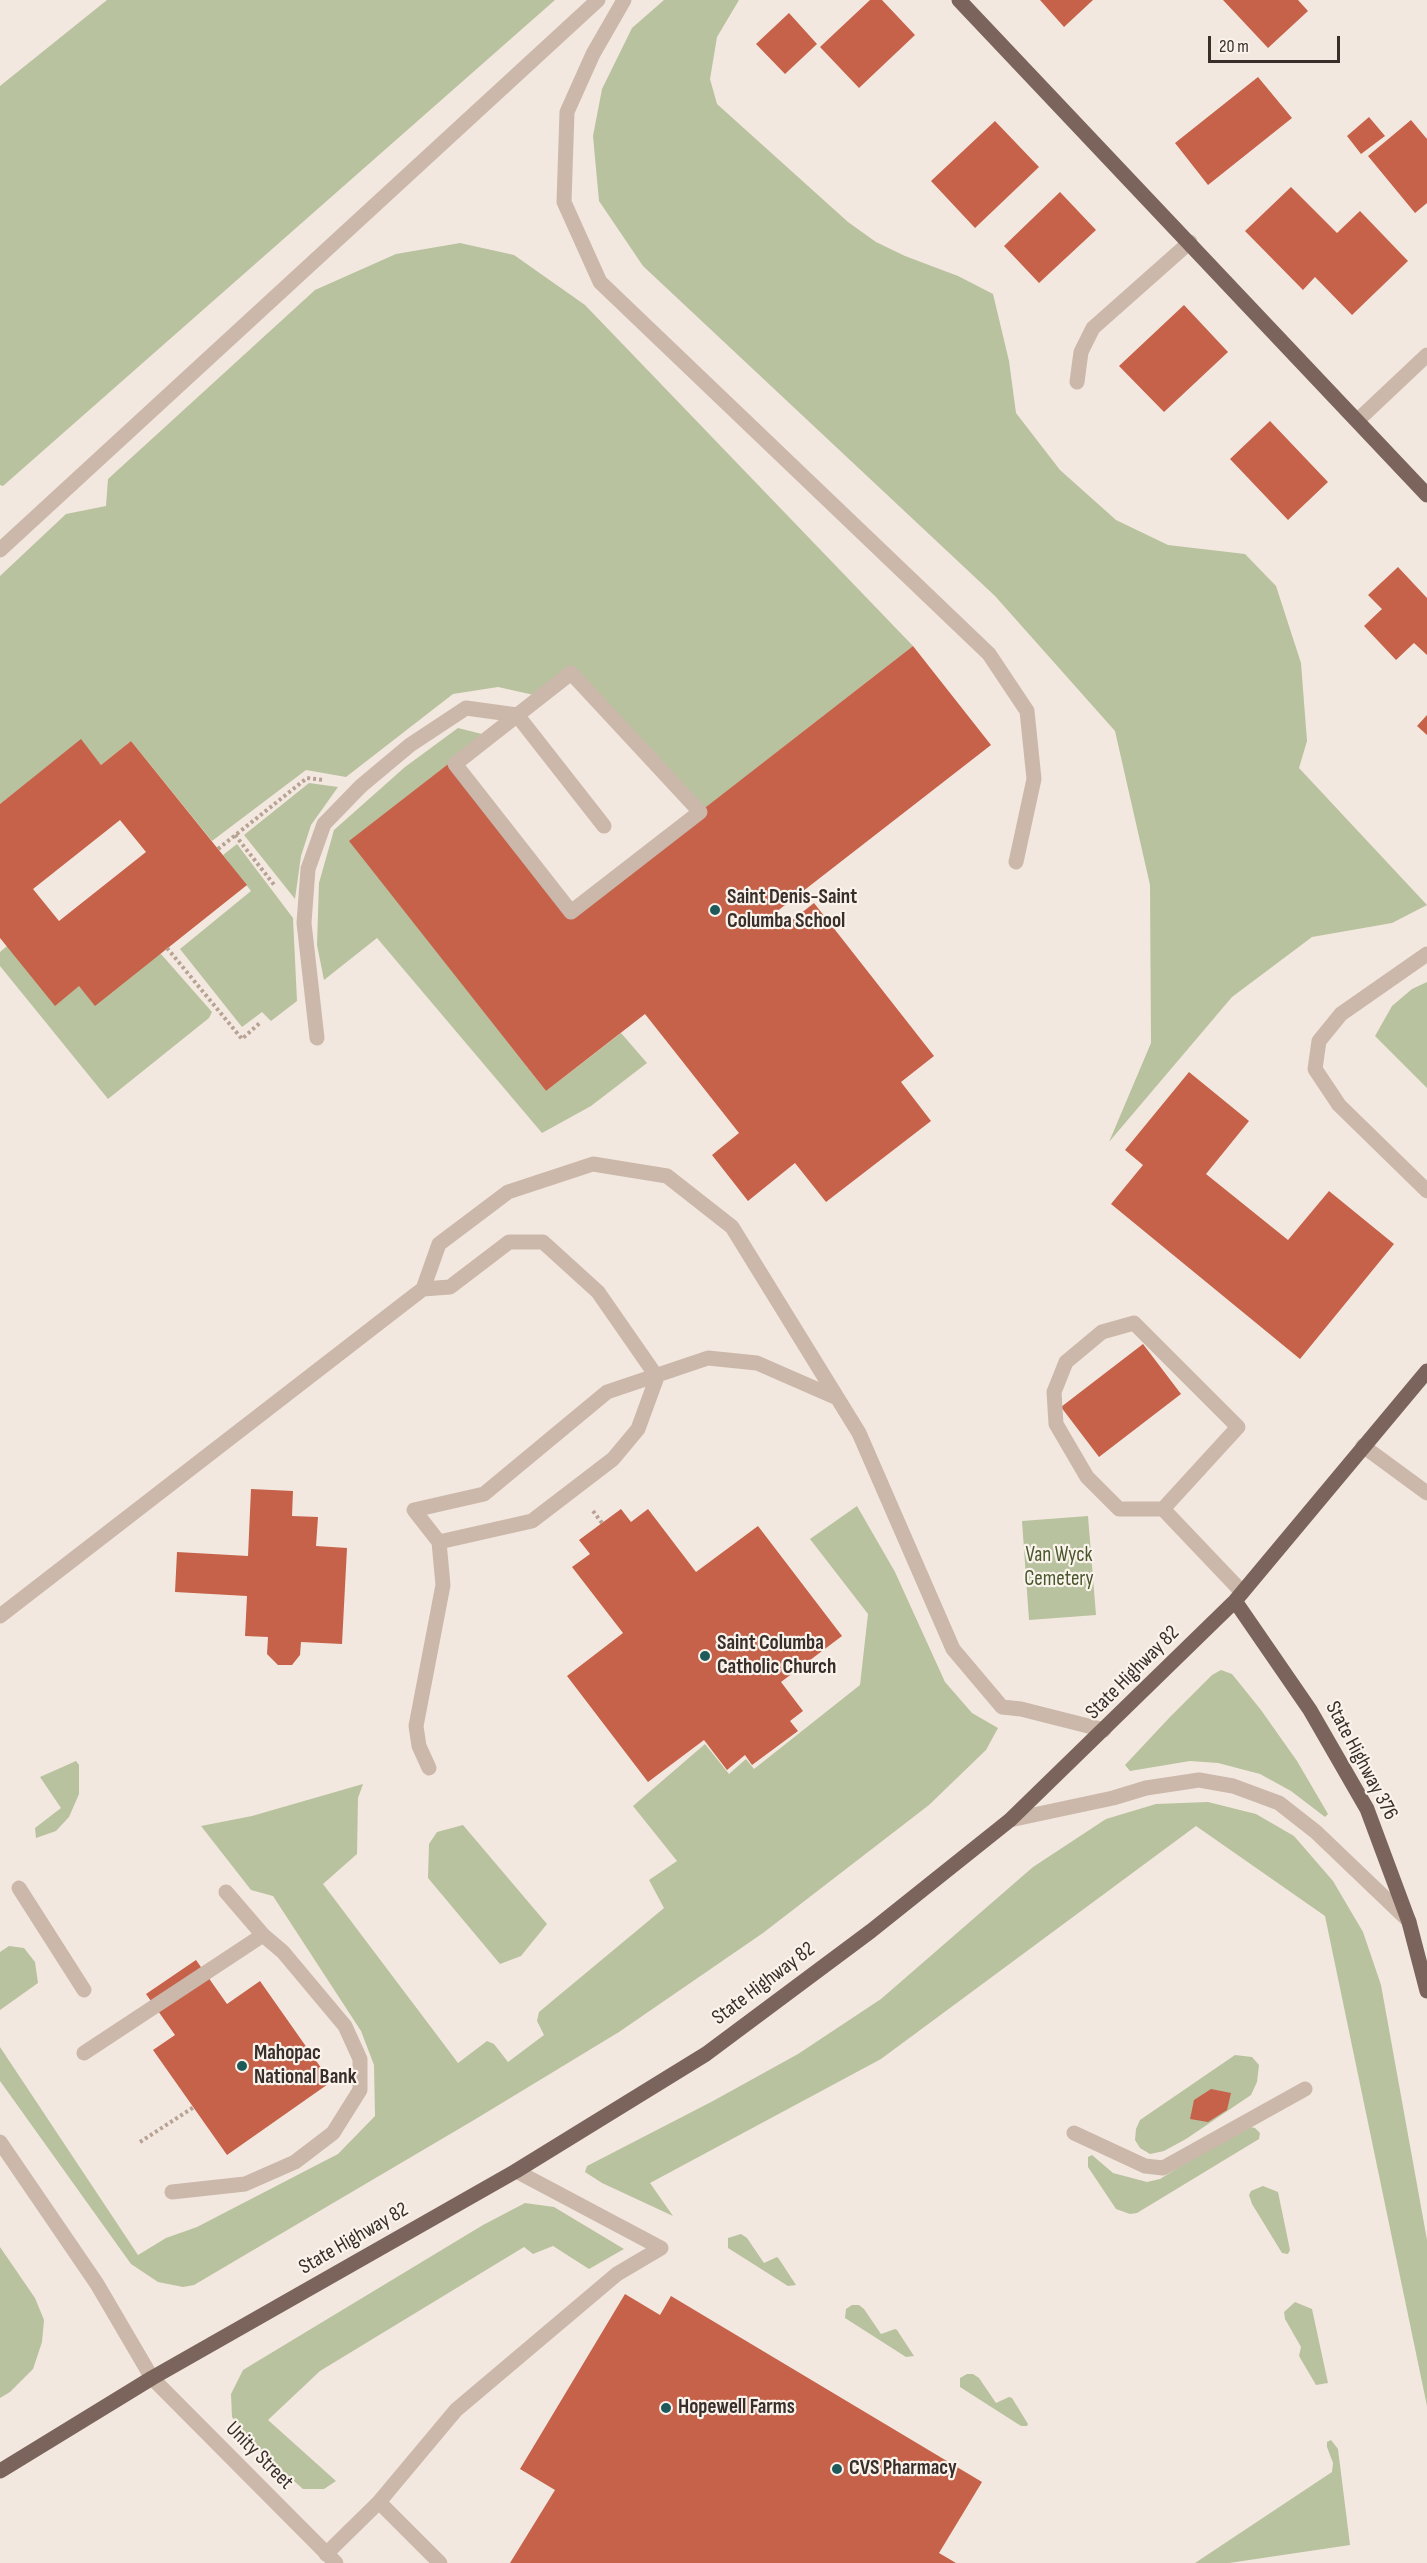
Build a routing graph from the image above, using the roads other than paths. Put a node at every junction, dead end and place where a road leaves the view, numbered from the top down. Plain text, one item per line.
1 (598, 0) edge
2 (624, 0) edge
3 (959, 0) edge
4 (1190, 242) junction
5 (1427, 356) edge
6 (1077, 382) dead end
7 (1358, 420) junction
8 (1427, 495) edge
9 (0, 550) edge
10 (517, 715) junction
11 (604, 826) dead end
12 (1016, 862) dead end
13 (1427, 954) edge
14 (317, 1038) dead end
15 (1427, 1191) edge
16 (423, 1289) junction
17 (1427, 1371) edge
18 (657, 1377) junction
19 (837, 1398) junction
20 (1363, 1446) junction
21 (1427, 1493) edge
22 (1163, 1509) junction
23 (439, 1542) junction
24 (1238, 1597) junction
25 (0, 1616) edge
26 (1104, 1730) junction
27 (429, 1768) dead end
28 (1010, 1820) junction
29 (19, 1888) dead end
30 (226, 1892) dead end
31 (1409, 1922) junction
32 (263, 1935) junction
33 (1421, 1945) edge
34 (84, 1990) dead end
35 (1427, 1991) edge
36 (84, 2053) dead end
37 (1305, 2090) dead end
38 (1074, 2133) dead end
39 (0, 2142) edge
40 (516, 2171) junction
41 (172, 2192) dead end
42 (152, 2378) junction
43 (0, 2471) edge
44 (379, 2502) junction
45 (331, 2558) edge
46 (440, 2563) edge

1 - 9 street
2 - 12 street
3 - 4 main road
4 - 6 street
4 - 7 main road
5 - 7 street
7 - 8 main road
10 - 10 street
10 - 11 street
10 - 14 street
13 - 15 street
16 - 18 street
16 - 19 street
16 - 25 street
17 - 20 main road, State Highway 82
18 - 19 street
18 - 23 street
18 - 23 street
19 - 26 street
20 - 21 street
20 - 24 main road, State Highway 82
22 - 22 street
22 - 24 street
23 - 27 street
24 - 26 main road, State Highway 82
24 - 31 main road, State Highway 376
26 - 28 main road, State Highway 82
28 - 31 street
28 - 40 main road, State Highway 82
29 - 34 street
30 - 32 street
31 - 33 main road, State Highway 376
32 - 36 street
32 - 41 street
33 - 35 main road, State Highway 376
37 - 38 street
39 - 42 street, Unity Street
40 - 42 main road, State Highway 82
40 - 44 street
42 - 43 main road, State Highway 82
42 - 45 street, Unity Street
44 - 45 street
44 - 46 street

